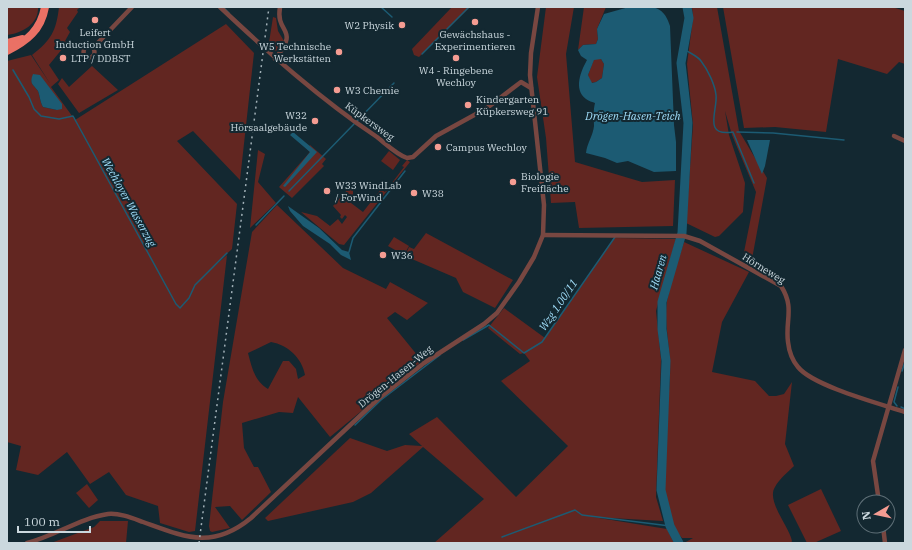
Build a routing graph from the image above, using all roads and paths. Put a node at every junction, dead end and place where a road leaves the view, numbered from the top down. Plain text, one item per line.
1 (45, 7) edge
2 (132, 7) edge
3 (220, 7) edge
4 (280, 7) edge
5 (538, 7) edge
6 (34, 32) junction
7 (7, 43) edge
8 (93, 48) dead end
9 (7, 51) edge
10 (275, 59) junction
11 (530, 75) junction
12 (521, 82) junction
13 (531, 88) junction
14 (894, 136) dead end
15 (905, 141) edge
16 (543, 235) junction
17 (905, 350) edge
18 (889, 407) junction
19 (905, 412) edge
20 (878, 494) edge
21 (27, 543) edge

1 - 6 highway
2 - 8 street
3 - 10 street, Küpkersweg
4 - 10 street
5 - 11 street, Drögen-Hasen-Weg
6 - 7 highway
6 - 9 highway
10 - 12 street, Küpkersweg
11 - 12 street, Küpkersweg
11 - 13 street, Drögen-Hasen-Weg
12 - 13 street
13 - 16 street, Drögen-Hasen-Weg
14 - 15 street
16 - 18 street, Hörneweg
16 - 21 street, Drögen-Hasen-Weg
17 - 18 street
18 - 19 street, Hörneweg
18 - 20 street

